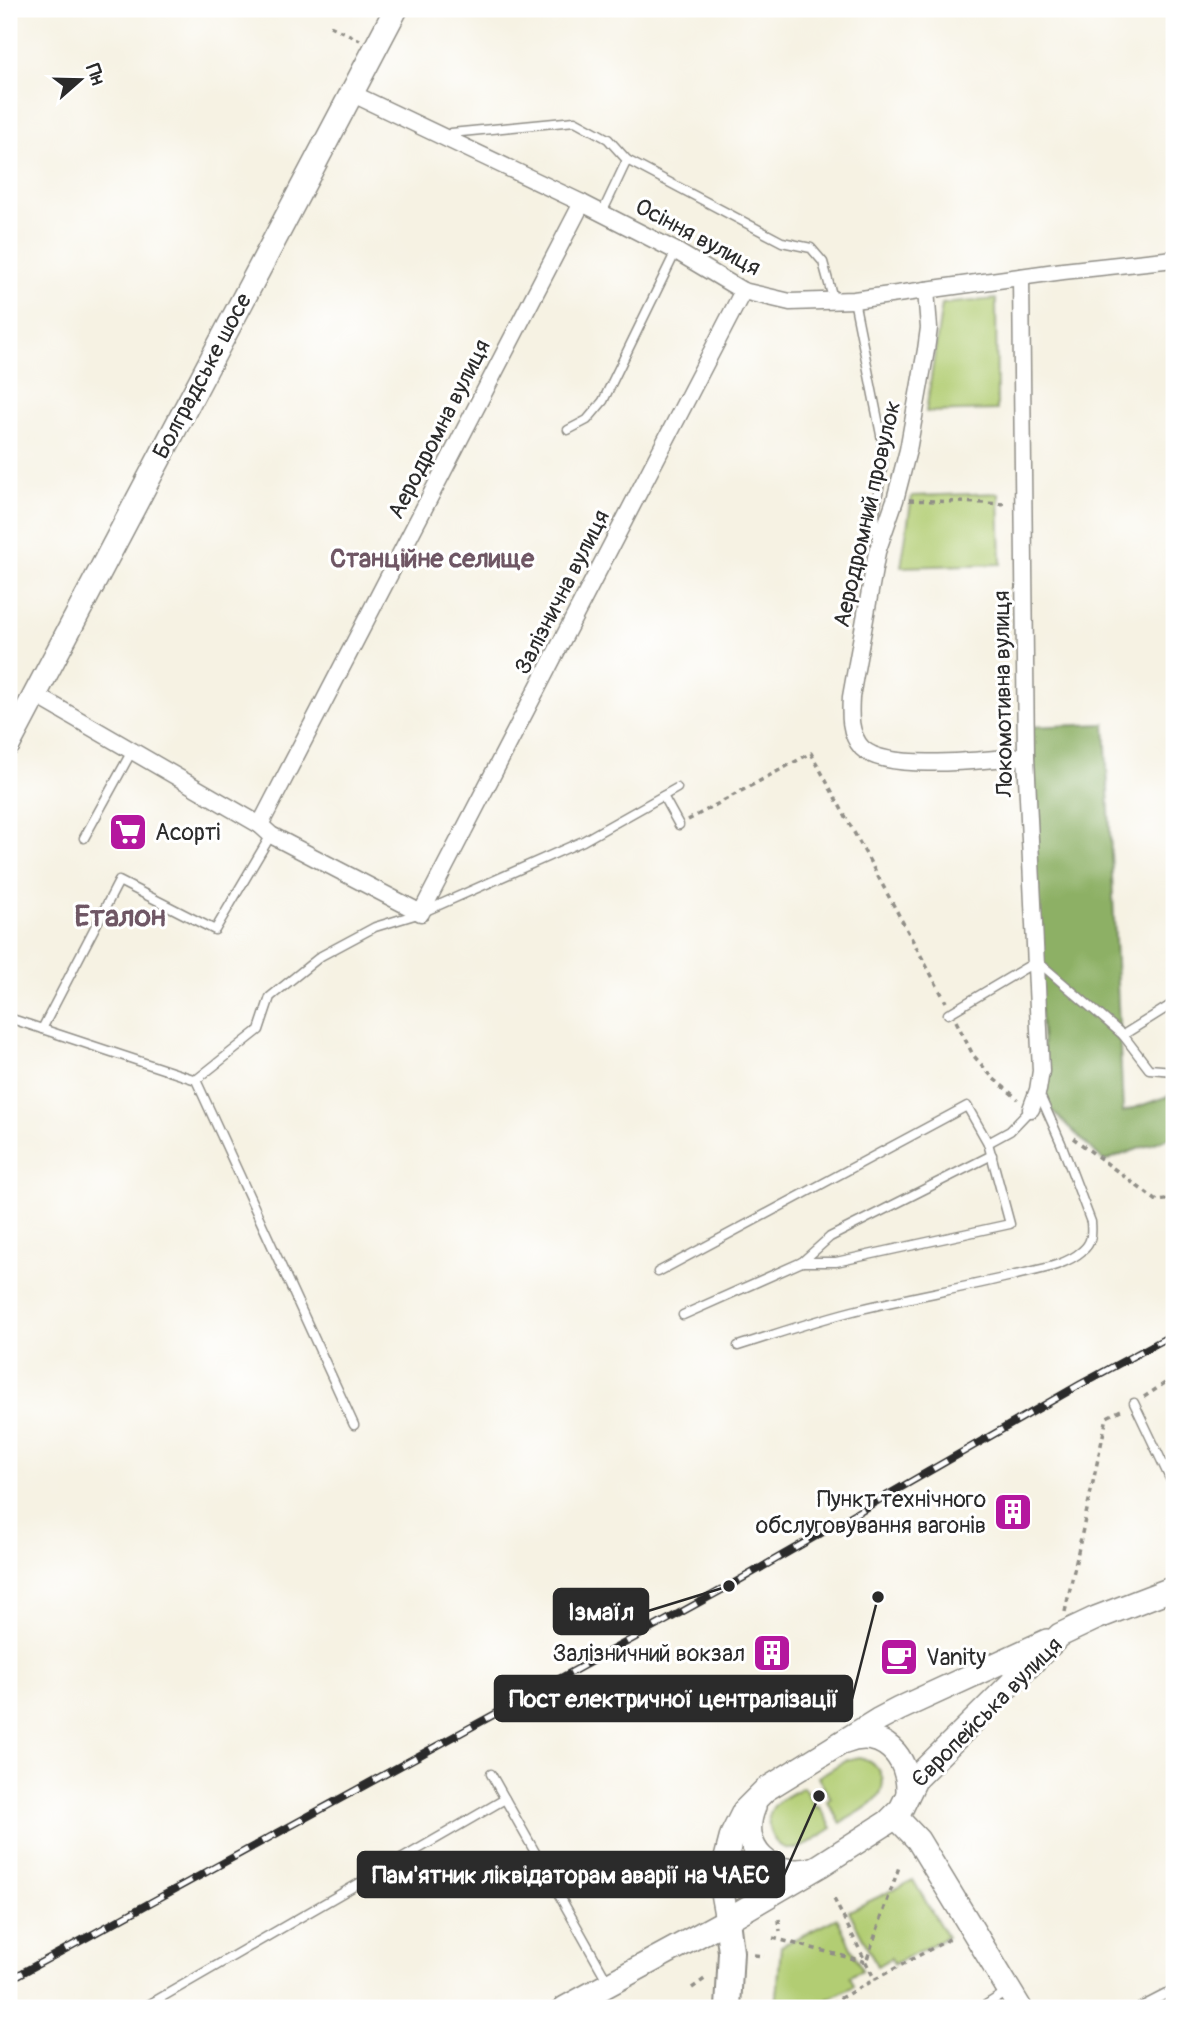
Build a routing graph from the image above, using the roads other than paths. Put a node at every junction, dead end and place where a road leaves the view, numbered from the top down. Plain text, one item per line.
1 (396, 9) edge
2 (351, 93) junction
3 (448, 139) junction
4 (627, 160) junction
5 (582, 203) junction
6 (602, 213) junction
7 (676, 251) junction
8 (1174, 259) edge
9 (1021, 277) junction
10 (926, 289) junction
11 (743, 291) junction
12 (854, 300) junction
13 (834, 302) junction
14 (568, 430) dead end
15 (877, 552) junction
16 (34, 694) junction
17 (9, 744) edge
18 (132, 751) junction
19 (1026, 756) junction
20 (677, 788) dead end
21 (663, 796) junction
22 (679, 825) road end
23 (266, 830) junction
24 (83, 838) dead end
25 (421, 913) junction
26 (1037, 961) junction
27 (1174, 1003) edge
28 (950, 1013) road end
29 (9, 1018) edge
30 (42, 1029) junction
31 (1123, 1035) junction
32 (1174, 1070) edge
33 (196, 1080) junction
34 (1038, 1090) junction
35 (1031, 1109) joint
36 (988, 1143) junction
37 (992, 1155) junction
38 (802, 1262) junction
39 (658, 1272) dead end
40 (683, 1315) dead end
41 (738, 1346) dead end
42 (1134, 1403) dead end
43 (354, 1425) dead end
44 (1174, 1487) edge
45 (1174, 1588) edge
46 (1060, 1635) junction
47 (968, 1677) junction
48 (989, 1705) junction
49 (840, 1744) junction
50 (491, 1774) dead end
51 (908, 1792) junction
52 (757, 1798) junction
53 (505, 1799) junction
54 (895, 1816) junction
55 (821, 1865) junction
56 (727, 1920) junction
57 (610, 1984) junction
58 (1174, 1990) edge
59 (1015, 1999) edge
60 (144, 2008) edge
61 (565, 2008) edge
62 (728, 2008) edge
63 (981, 2008) edge
64 (1139, 2008) edge

1 - 2 main road, Болградське шосе
2 - 3 street, Осіння вулиця
2 - 16 main road, Болградське шосе
3 - 4 lane
3 - 5 street, Осіння вулиця
4 - 6 lane
4 - 13 lane
5 - 6 street, Осіння вулиця
5 - 23 street, Аеродромна вулиця
6 - 7 street, Осіння вулиця
7 - 11 street, Осіння вулиця
7 - 14 lane
8 - 9 street, Осіння вулиця
9 - 10 street, Осіння вулиця
9 - 19 street, Локомотивна вулиця
10 - 12 street, Осіння вулиця
10 - 15 street, Аеродромний провулок
11 - 13 street, Осіння вулиця
11 - 25 street, Залізнична вулиця
12 - 13 street, Осіння вулиця
12 - 15 lane
15 - 19 street, Аеродромний провулок
16 - 17 main road, Болградське шосе
16 - 18 street
18 - 23 street
18 - 24 lane
19 - 26 street, Локомотивна вулиця
20 - 21 lane
21 - 22 lane
21 - 25 lane
23 - 25 street
23 - 30 lane
25 - 33 lane
26 - 28 lane
26 - 31 lane
26 - 34 street, Локомотивна вулиця
27 - 31 lane
29 - 30 lane
30 - 33 lane
31 - 32 lane
33 - 43 lane
34 - 35 street, Локомотивна вулиця
34 - 41 lane
35 - 36 lane
36 - 37 lane
36 - 39 lane
37 - 38 lane
37 - 38 lane
38 - 40 lane
42 - 44 lane
45 - 46 main road, Європейська вулиця
46 - 47 main road
46 - 48 main road, Європейська вулиця
47 - 48 main road
47 - 49 main road
48 - 51 main road, Європейська вулиця
49 - 51 main road
49 - 52 main road
50 - 53 lane
51 - 54 main road, Європейська вулиця
52 - 55 main road
52 - 56 main road
53 - 57 lane
53 - 60 lane
54 - 55 main road, Європейська вулиця
54 - 59 main road
55 - 56 main road, Європейська вулиця
56 - 57 main road, Європейська вулиця
56 - 62 main road
57 - 61 main road, Європейська вулиця
58 - 64 lane
59 - 63 lane

